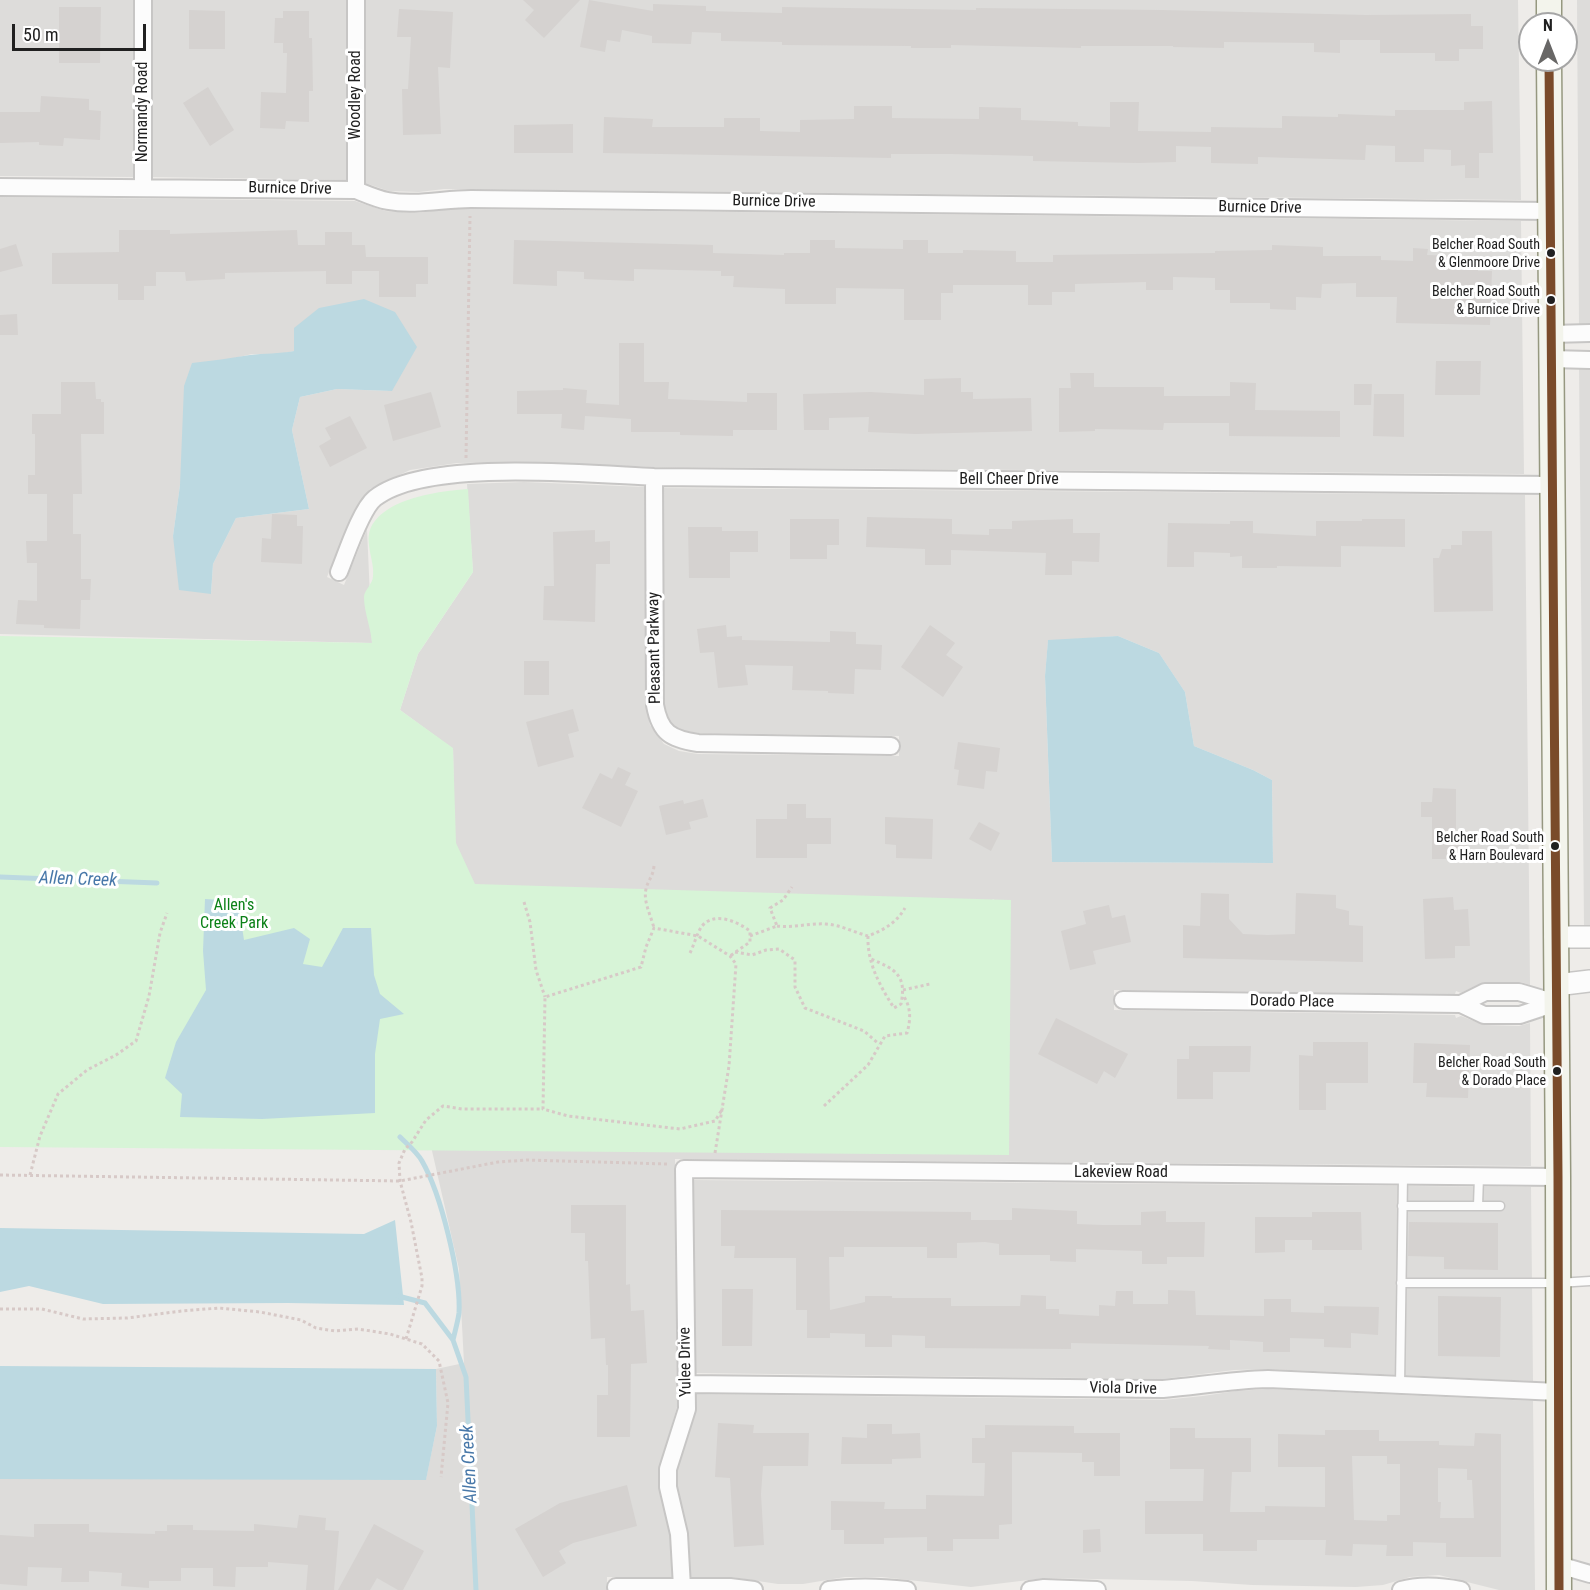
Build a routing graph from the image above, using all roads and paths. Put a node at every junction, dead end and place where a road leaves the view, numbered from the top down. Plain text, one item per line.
1 (143, 0) edge
2 (356, 0) edge
3 (1549, 72) edge
4 (0, 187) edge
5 (143, 187) junction
6 (356, 190) junction
7 (471, 199) junction
8 (1550, 211) junction
9 (1590, 333) edge
10 (1551, 334) junction
11 (1551, 359) junction
12 (1590, 360) edge
13 (466, 473) junction
14 (654, 477) junction
15 (1552, 484) junction
16 (339, 572) dead end
17 (891, 746) dead end
18 (654, 866) dead end
19 (792, 887) dead end
20 (524, 903) dead end
21 (905, 908) dead end
22 (167, 912) dead end
23 (777, 926) junction
24 (654, 928) junction
25 (698, 936) junction
26 (750, 936) junction
27 (868, 936) junction
28 (1555, 937) junction
29 (1590, 937) edge
30 (735, 952) junction
31 (690, 953) dead end
32 (730, 956) junction
33 (871, 958) junction
34 (1590, 981) edge
35 (930, 984) dead end
36 (903, 990) junction
37 (1556, 994) junction
38 (903, 995) junction
39 (545, 997) junction
40 (1123, 1000) dead end
41 (1461, 1004) junction
42 (879, 1044) junction
43 (824, 1106) dead end
44 (723, 1108) junction
45 (543, 1109) junction
46 (684, 1169) junction
47 (714, 1170) junction
48 (0, 1175) edge
49 (30, 1175) junction
50 (1403, 1176) junction
51 (1479, 1176) junction
52 (1558, 1177) junction
53 (400, 1181) junction
54 (1402, 1206) junction
55 (1478, 1206) junction
56 (1500, 1206) dead end
57 (1590, 1281) edge
58 (1401, 1283) junction
59 (1558, 1283) junction
60 (0, 1309) edge
61 (406, 1339) junction
62 (686, 1384) junction
63 (1400, 1385) junction
64 (1558, 1392) junction
65 (441, 1477) dead end
66 (1559, 1564) junction
67 (1590, 1574) edge
68 (616, 1587) dead end
69 (682, 1587) junction
70 (754, 1590) edge
71 (829, 1590) edge
72 (907, 1590) edge
73 (1030, 1590) edge
74 (1097, 1590) edge
75 (1401, 1590) edge
76 (1461, 1590) edge
77 (1559, 1590) edge

1 - 5 street, Normandy Road
2 - 6 street, Woodley Road
3 - 8 main road
4 - 5 street, Burnice Drive
5 - 6 street, Burnice Drive
6 - 7 street, Burnice Drive
7 - 8 street, Burnice Drive
7 - 13 path
8 - 10 main road
9 - 10 street
10 - 11 main road
11 - 12 street
11 - 15 main road
13 - 14 street, Bell Cheer Drive
13 - 16 street, Bell Cheer Drive
14 - 15 street, Bell Cheer Drive
14 - 17 street, Pleasant Parkway
15 - 28 main road
18 - 24 path
19 - 23 path
20 - 39 path
21 - 27 path
22 - 49 path
23 - 26 path
23 - 27 path
24 - 25 path
24 - 39 path
25 - 26 path
25 - 31 path
25 - 32 path
26 - 30 path
27 - 33 path
28 - 29 street
28 - 37 main road
30 - 32 path
30 - 42 path
32 - 44 path
33 - 36 path
33 - 38 path
34 - 37 street
35 - 36 path
36 - 38 path
37 - 41 street, Dorado Place
37 - 41 street, Dorado Place
37 - 52 main road
38 - 42 path
39 - 45 path
40 - 41 street, Dorado Place
42 - 43 path
44 - 45 path
44 - 47 path
45 - 53 path
46 - 47 street, Lakeview Road
46 - 53 path
46 - 62 street, Yulee Drive
47 - 50 street, Lakeview Road
48 - 49 path
49 - 53 path
50 - 51 street, Lakeview Road
50 - 54 lane
51 - 52 street, Lakeview Road
51 - 55 lane
52 - 59 main road
53 - 61 path
54 - 55 lane
54 - 58 lane
55 - 56 lane
57 - 59 lane
58 - 59 lane
58 - 63 lane
59 - 64 main road
60 - 61 path
61 - 65 path
62 - 63 street, Viola Drive
62 - 69 street, Yulee Drive
63 - 64 street, Viola Drive
64 - 66 main road
66 - 67 street
66 - 77 main road
68 - 69 street
69 - 70 street
71 - 72 street
73 - 74 street
75 - 76 street

